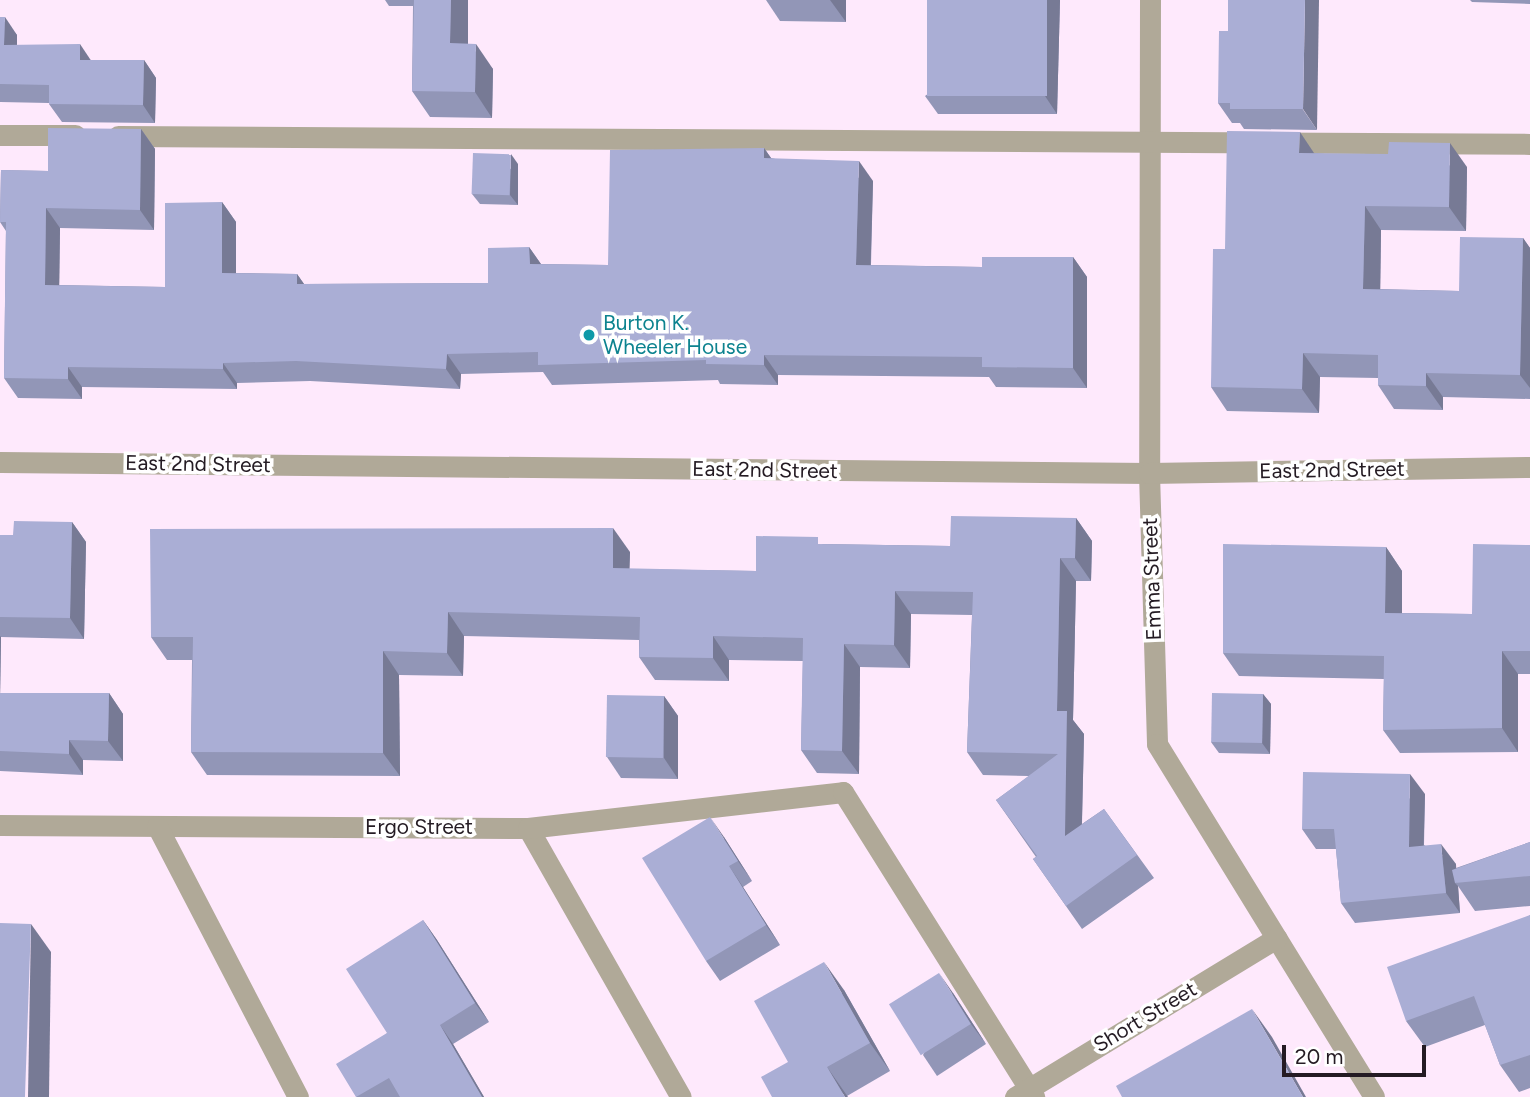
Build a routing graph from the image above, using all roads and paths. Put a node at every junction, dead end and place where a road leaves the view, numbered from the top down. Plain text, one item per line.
1 (1150, 0) edge
2 (0, 135) edge
3 (1149, 139) junction
4 (1530, 144) edge
5 (0, 462) edge
6 (1530, 467) edge
7 (1149, 474) junction
8 (0, 825) edge
9 (157, 826) junction
10 (528, 828) junction
11 (1276, 938) junction
12 (1026, 1094) edge
13 (298, 1097) edge
14 (681, 1097) edge
15 (1374, 1097) edge

1 - 3 street, Emma Street
2 - 3 street
3 - 4 street
3 - 7 street, Emma Street
5 - 7 street, East 2nd Street
6 - 7 street, East 2nd Street
7 - 11 street, Emma Street
8 - 9 street, Ergo Street
9 - 10 street, Ergo Street
9 - 13 street
10 - 12 street, Ergo Street
10 - 14 street
11 - 12 street, Short Street
11 - 15 street, Emma Street

